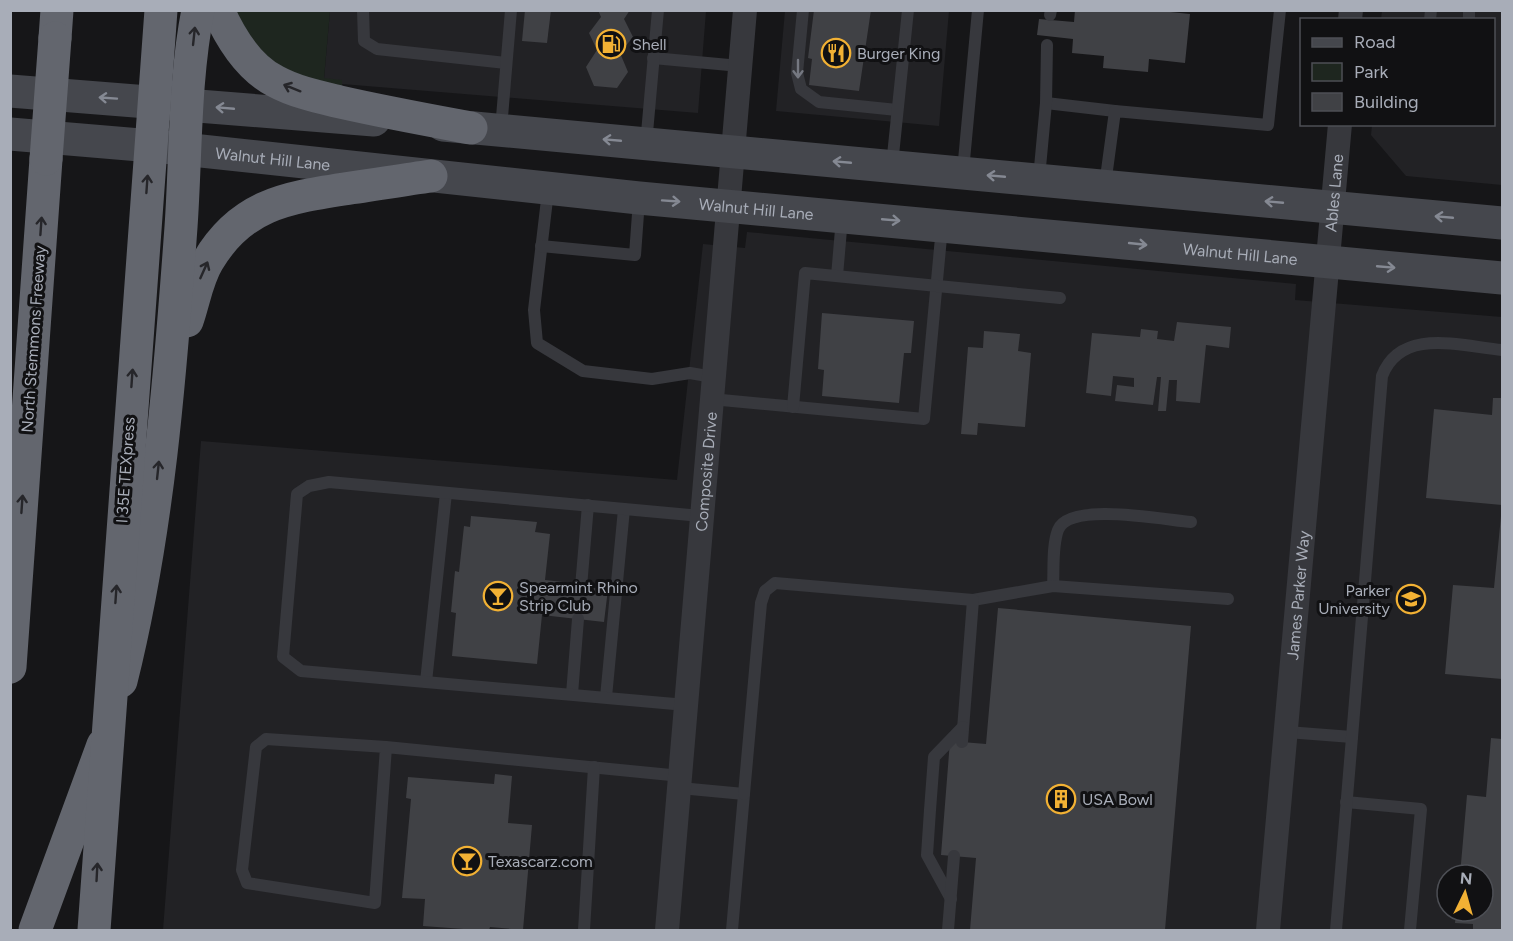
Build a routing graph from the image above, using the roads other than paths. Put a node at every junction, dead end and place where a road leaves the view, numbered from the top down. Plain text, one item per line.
1 (161, 10) edge
2 (198, 10) edge
3 (218, 10) edge
4 (363, 10) edge
5 (511, 10) edge
6 (657, 10) edge
7 (745, 10) edge
8 (803, 10) edge
9 (908, 10) edge
10 (978, 10) edge
11 (1280, 10) edge
12 (56, 24) edge
13 (1047, 45) dead end
14 (653, 58) junction
15 (506, 63) junction
16 (740, 66) junction
17 (10, 91) edge
18 (1046, 103) junction
19 (188, 104) junction
20 (897, 110) junction
21 (1115, 111) junction
22 (1340, 126) edge
23 (486, 129) junction
24 (10, 134) edge
25 (646, 144) junction
26 (184, 149) junction
27 (733, 152) junction
28 (891, 166) junction
29 (963, 173) junction
30 (431, 176) junction
31 (1039, 180) junction
32 (1105, 186) junction
33 (548, 188) junction
34 (639, 198) junction
35 (728, 205) junction
36 (1332, 207) junction
37 (843, 215) junction
38 (1503, 223) edge
39 (942, 225) junction
40 (541, 246) junction
41 (1328, 261) junction
42 (837, 276) junction
43 (1503, 278) edge
44 (937, 286) junction
45 (1060, 298) dead end
46 (1503, 350) edge
47 (167, 386) junction
48 (712, 388) junction
49 (793, 407) junction
50 (446, 493) junction
51 (588, 505) junction
52 (624, 508) junction
53 (701, 516) junction
54 (1191, 522) dead end
55 (581, 586) dead end
56 (1053, 586) junction
57 (1228, 599) dead end
58 (973, 600) junction
59 (578, 619) dead end
60 (10, 668) edge
61 (426, 682) junction
62 (572, 694) junction
63 (606, 697) junction
64 (686, 705) junction
65 (963, 727) junction
66 (1287, 732) junction
67 (1352, 737) junction
68 (962, 742) dead end
69 (386, 747) junction
70 (594, 767) junction
71 (680, 782) junction
72 (744, 794) junction
73 (1346, 802) junction
74 (954, 856) dead end
75 (951, 899) junction
76 (35, 930) edge
77 (94, 930) edge
78 (584, 930) edge
79 (668, 930) edge
80 (732, 930) edge
81 (948, 930) edge
82 (1268, 930) edge
83 (1336, 930) edge
84 (1410, 930) edge

77 -> 1 highway, I 35E TEXpress, bridge
19 -> 2 highway
23 -> 3 highway
4 - 15 lane
5 - 15 lane
6 - 14 lane
7 - 16 street, Composite Drive
8 -> 20 lane
9 - 20 lane
10 - 29 lane
11 - 21 lane
60 -> 12 highway, North Stemmons Freeway, bridge
13 - 18 lane
14 - 16 lane
14 - 25 lane
15 - 23 lane
16 - 27 street, Composite Drive
19 -> 17 main road
18 - 21 lane
18 - 31 lane
23 -> 19 main road
19 - 26 highway
20 - 28 lane
21 - 32 lane
22 - 36 street, Ables Lane
25 -> 23 main road
24 - 26 main road, Walnut Hill Lane
25 - 27 main road
26 - 30 main road, Walnut Hill Lane
26 - 47 highway
28 -> 27 main road
27 - 35 street, Composite Drive
28 - 29 main road
31 -> 29 main road
30 - 33 main road, Walnut Hill Lane
47 -> 30 highway
31 - 32 main road
36 -> 32 main road
33 - 34 main road, Walnut Hill Lane
33 - 40 lane
34 -> 35 main road, Walnut Hill Lane
34 - 40 lane
35 - 37 main road, Walnut Hill Lane
35 - 48 street, Composite Drive
38 -> 36 main road
36 - 41 street, Ables Lane
37 -> 39 main road, Walnut Hill Lane
37 - 42 lane
39 -> 41 main road, Walnut Hill Lane
39 - 44 lane
40 - 48 lane
41 -> 43 main road, Walnut Hill Lane
41 - 66 street, James Parker Way
42 - 44 lane
42 - 49 lane
44 - 45 lane
44 - 49 lane
46 - 67 lane
76 -> 47 highway
48 - 49 lane
48 - 53 street, Composite Drive
50 - 51 lane
50 - 61 lane
50 - 61 lane
51 - 52 lane
51 - 55 lane
52 - 53 lane
52 - 63 lane
53 - 64 street, Composite Drive
54 - 56 lane
56 - 57 lane
56 - 58 lane
58 - 65 lane
58 - 72 lane
59 - 62 lane
61 - 62 lane
62 - 63 lane
63 - 64 lane
64 - 71 street, Composite Drive
65 - 68 lane
65 - 75 lane
66 - 67 lane
66 - 82 street, James Parker Way
67 - 73 lane
69 - 69 lane
69 - 70 lane
70 - 71 lane
70 - 78 lane
71 - 72 lane
71 - 79 street, Composite Drive
72 - 80 lane
73 - 83 lane
73 - 84 lane
74 - 75 lane
75 - 81 lane

